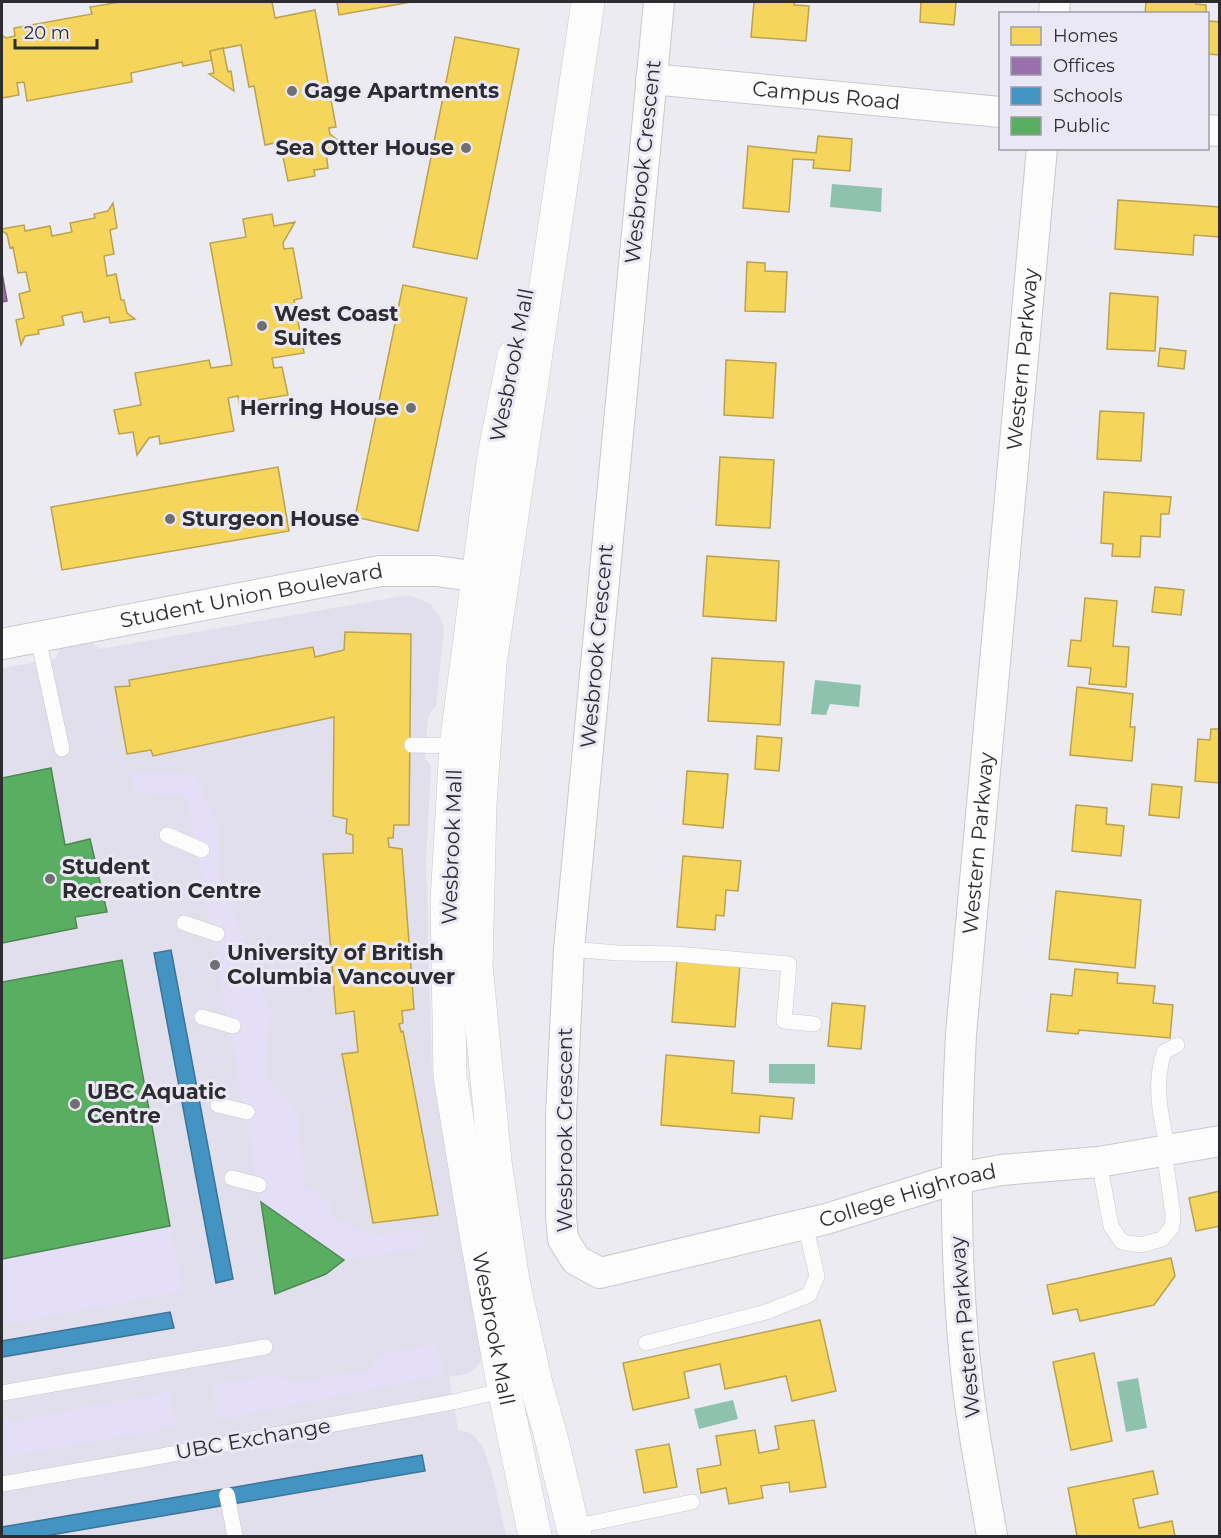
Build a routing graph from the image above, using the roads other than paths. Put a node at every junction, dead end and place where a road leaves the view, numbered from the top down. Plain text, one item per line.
1 (588, 2) edge
2 (658, 2) edge
3 (651, 79) junction
4 (999, 112) edge
5 (1042, 150) edge
6 (490, 578) junction
7 (38, 638) junction
8 (2, 644) edge
9 (412, 746) dead end
10 (470, 747) junction
11 (62, 749) dead end
12 (167, 835) dead end
13 (202, 850) dead end
14 (184, 922) dead end
15 (217, 934) dead end
16 (569, 949) junction
17 (202, 1017) dead end
18 (814, 1024) dead end
19 (232, 1026) dead end
20 (1177, 1045) dead end
21 (218, 1105) dead end
22 (247, 1112) dead end
23 (1220, 1141) edge
24 (1166, 1150) junction
25 (1099, 1162) junction
26 (232, 1178) dead end
27 (955, 1179) junction
28 (259, 1185) dead end
29 (805, 1224) junction
30 (600, 1273) joint
31 (646, 1343) dead end
32 (265, 1347) dead end
33 (520, 1387) junction
34 (2, 1393) edge
35 (2, 1484) edge
36 (226, 1495) dead end
37 (692, 1502) dead end
38 (574, 1532) edge
39 (235, 1536) edge
40 (535, 1536) edge
41 (992, 1536) edge

1 - 6 main road, Wesbrook Mall
2 - 3 street, Wesbrook Crescent
3 - 4 street, Campus Road
3 - 16 street, Wesbrook Crescent
5 - 27 street, Western Parkway
6 - 7 street, Student Union Boulevard
6 - 10 main road, Wesbrook Mall
7 - 8 street, Student Union Boulevard
7 - 11 lane
9 - 10 lane
10 - 33 main road, Wesbrook Mall
12 - 13 lane
14 - 15 lane
16 - 18 lane
16 - 30 street, Wesbrook Crescent
17 - 19 lane
20 - 24 lane
21 - 22 lane
23 - 24 street, College Highroad
24 - 25 street, College Highroad
24 - 25 lane
25 - 27 street, College Highroad
26 - 28 lane
27 - 29 street, College Highroad
27 - 41 street, Western Parkway
29 - 30 street, College Highroad
29 - 31 lane
32 - 34 lane
33 - 35 lane, UBC Exchange
33 - 38 main road, Wesbrook Mall
33 - 40 main road, Wesbrook Mall
36 - 39 lane
37 - 38 lane

